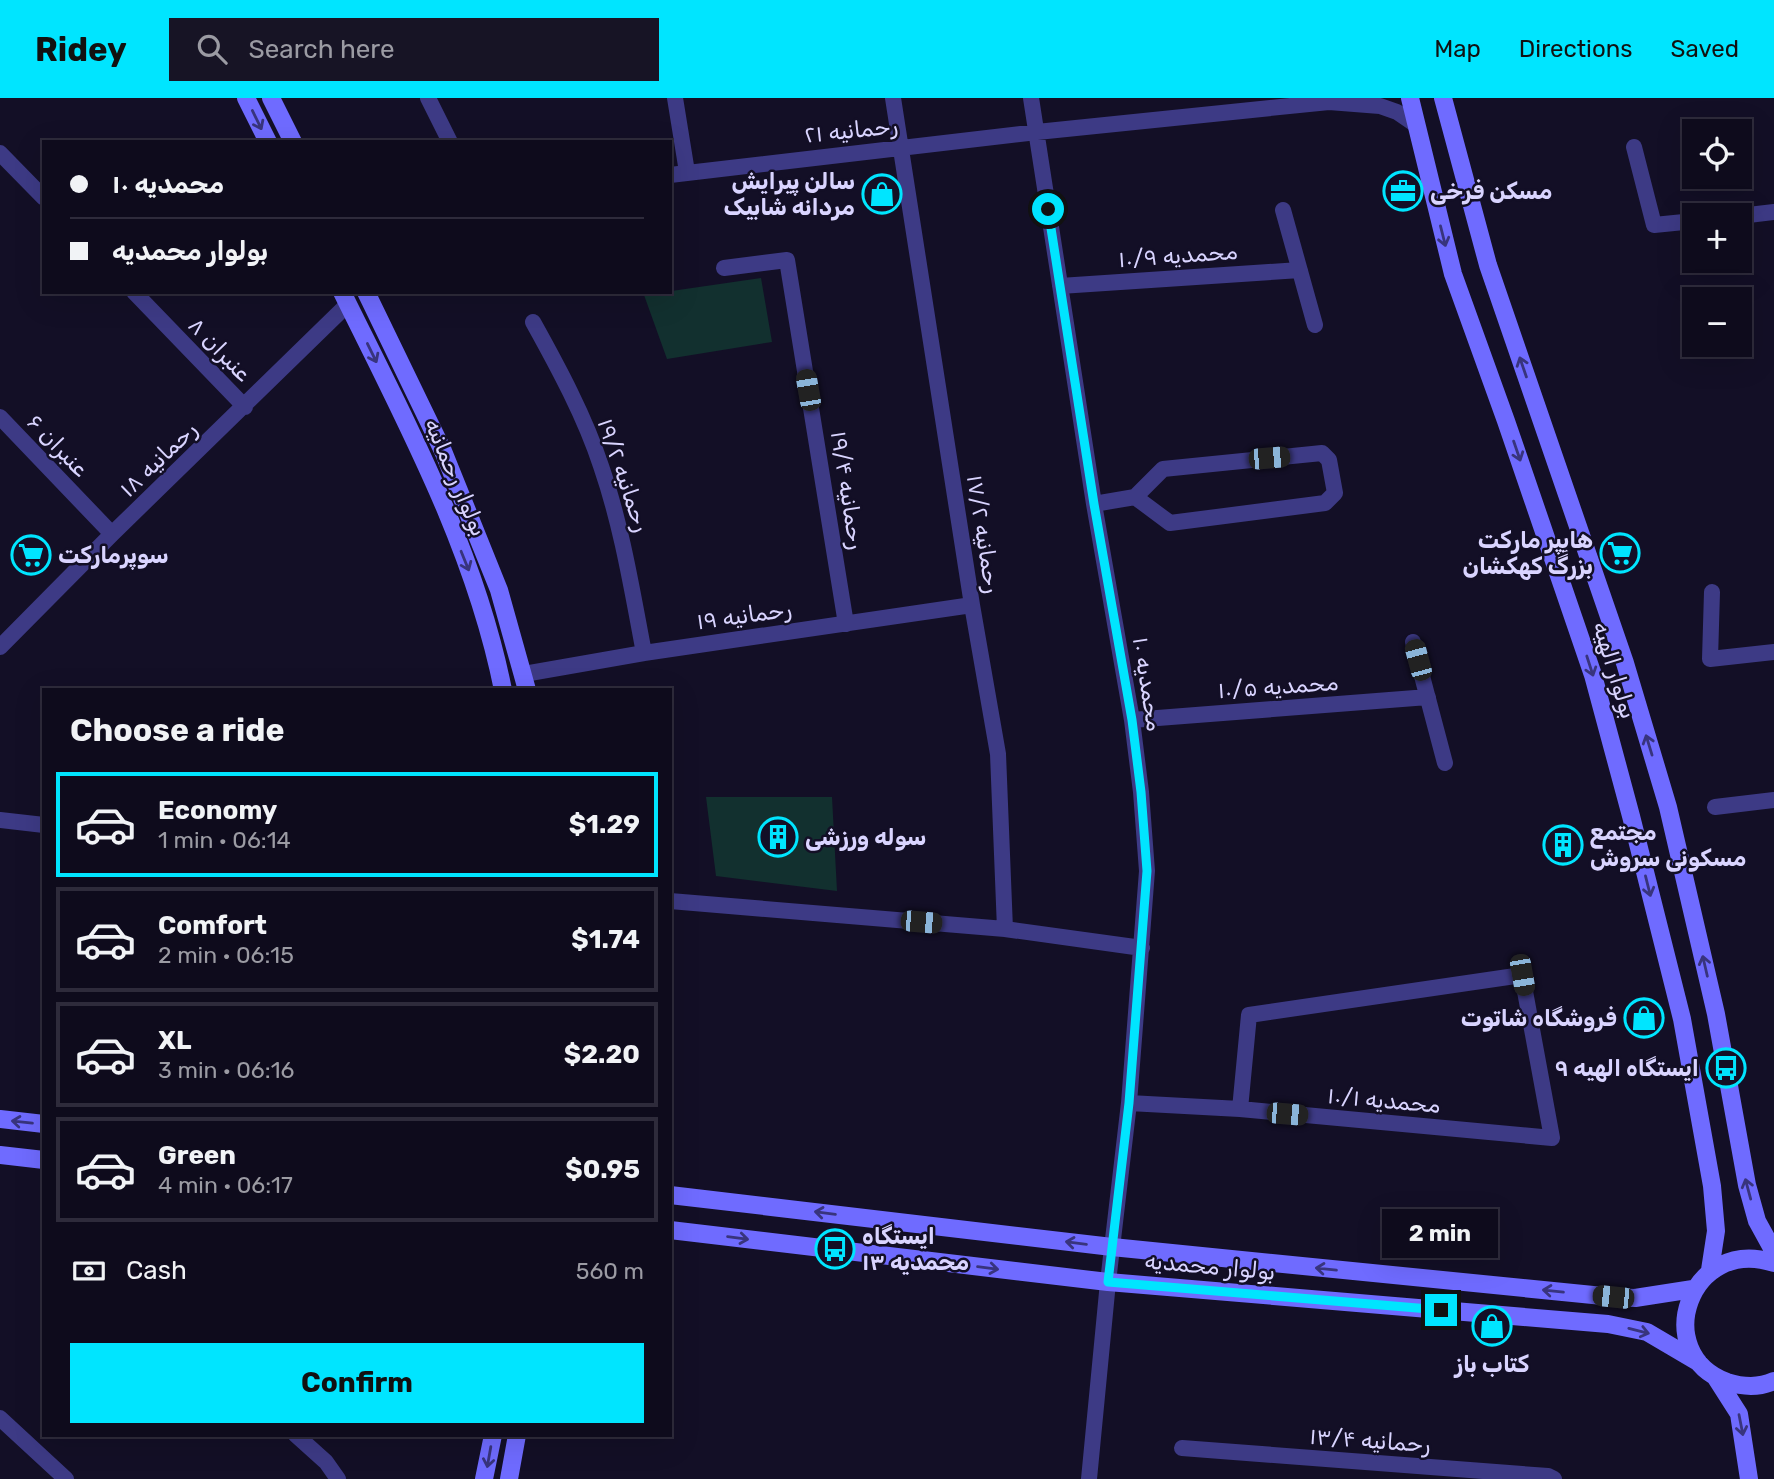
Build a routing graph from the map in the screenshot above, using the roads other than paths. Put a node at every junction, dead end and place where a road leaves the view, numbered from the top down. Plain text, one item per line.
1 (246, 98) edge
2 (271, 98) edge
3 (428, 98) edge
4 (675, 98) edge
5 (893, 98) edge
6 (1031, 98) edge
7 (1410, 98) edge
8 (1443, 98) edge
9 (1336, 100) edge
10 (1416, 125) junction
11 (1037, 132) junction
12 (267, 140) edge
13 (292, 140) edge
14 (449, 140) edge
15 (1634, 147) dead end
16 (902, 148) junction
17 (0, 153) edge
18 (687, 172) junction
19 (672, 175) edge
20 (42, 196) edge
21 (1283, 210) dead end
22 (1774, 212) edge
23 (1752, 215) edge
24 (1682, 222) edge
25 (724, 268) dead end
26 (1300, 270) junction
27 (1060, 286) junction
28 (136, 294) edge
29 (365, 294) edge
30 (345, 298) edge
31 (533, 322) dead end
32 (1315, 325) dead end
33 (245, 407) junction
34 (0, 417) edge
35 (1135, 497) junction
36 (1094, 504) junction
37 (112, 534) junction
38 (1712, 592) dead end
39 (972, 605) junction
40 (846, 624) junction
41 (1413, 642) dead end
42 (0, 647) edge
43 (1774, 652) edge
44 (644, 653) junction
45 (525, 682) edge
46 (503, 688) edge
47 (1428, 697) junction
48 (1132, 720) junction
49 (1445, 762) dead end
50 (1774, 800) edge
51 (1715, 807) dead end
52 (0, 820) edge
53 (42, 825) edge
54 (672, 901) edge
55 (1005, 929) junction
56 (1142, 948) junction
57 (1129, 1103) junction
58 (1240, 1110) junction
59 (0, 1119) edge
60 (42, 1124) edge
61 (0, 1155) edge
62 (42, 1160) edge
63 (672, 1195) edge
64 (672, 1230) edge
65 (1112, 1247) junction
66 (1774, 1252) edge
67 (1774, 1263) edge
68 (1710, 1270) junction
69 (1108, 1282) junction
70 (1693, 1289) junction
71 (1698, 1362) junction
72 (1716, 1378) junction
73 (1774, 1381) edge
74 (0, 1418) edge
75 (298, 1437) edge
76 (493, 1437) edge
77 (517, 1437) edge
78 (1182, 1448) dead end
79 (66, 1479) edge
80 (338, 1479) edge
81 (484, 1479) edge
82 (509, 1479) edge
83 (1088, 1479) edge
84 (1554, 1479) edge
85 (1749, 1479) edge

1 -> 12 main road
2 - 13 main road
3 - 14 street
4 - 18 street
5 - 16 street, رحمانیه ۱۷/۲
6 - 11 street, محمدیه ۱۰
7 - 10 main road, بولوار الهیه
66 -> 8 main road, بولوار الهیه
9 - 10 street, رحمانیه ۲۱
9 - 11 street, رحمانیه ۲۱
10 -> 68 main road, بولوار الهیه
11 - 16 street, رحمانیه ۲۱
11 - 27 street, محمدیه ۱۰
15 - 24 street
16 - 18 street, رحمانیه ۲۱
16 - 39 street, رحمانیه ۱۷/۲
17 - 20 street
18 - 19 street, رحمانیه ۲۱
21 - 26 street
22 - 23 street
25 - 40 street, رحمانیه ۱۹/۴
26 - 27 street, محمدیه ۱۰/۹
26 - 32 street
27 - 36 street, محمدیه ۱۰
28 - 33 street, عنبران ۸
29 - 45 main road, بولوار رحمانیه
30 - 33 street, رحمانیه ۱۸
30 -> 46 main road, بولوار رحمانیه
31 - 44 street, رحمانیه ۱۹/۲
33 - 37 street, رحمانیه ۱۸
34 - 37 street, عنبران ۶
35 - 35 street
35 - 36 street
36 - 48 street, محمدیه ۱۰
37 - 42 street, رحمانیه ۱۸
38 - 43 street
39 - 40 street, رحمانیه ۱۹
39 - 55 street, رحمانیه ۱۷/۲
40 - 44 street, رحمانیه ۱۹
41 - 47 street
44 - 45 street, رحمانیه ۱۹
47 - 48 street, محمدیه ۱۰/۵
47 - 49 street
48 - 56 street, محمدیه ۱۰
50 - 51 street
52 - 53 street
54 - 55 street
55 - 56 street
56 - 57 street, محمدیه ۱۰
57 - 58 street, محمدیه ۱۰/۱
57 - 65 street, محمدیه ۱۰
58 - 58 street, محمدیه ۱۰/۱
60 -> 59 main road
61 - 62 main road
65 -> 63 main road, بولوار محمدیه
64 -> 69 main road, بولوار محمدیه
65 - 69 street, محمدیه ۱۰
70 -> 65 main road, بولوار محمدیه
67 - 68 main road
68 - 70 main road
69 -> 71 main road, بولوار محمدیه
69 - 83 street, محمدیه ۱۰
70 - 71 main road
71 - 72 main road, بولوار محمدیه
72 - 73 main road
72 -> 85 main road
74 - 79 street
75 - 80 street
76 -> 81 main road
77 - 82 main road
78 - 84 street, رحمانیه ۱۳/۴

